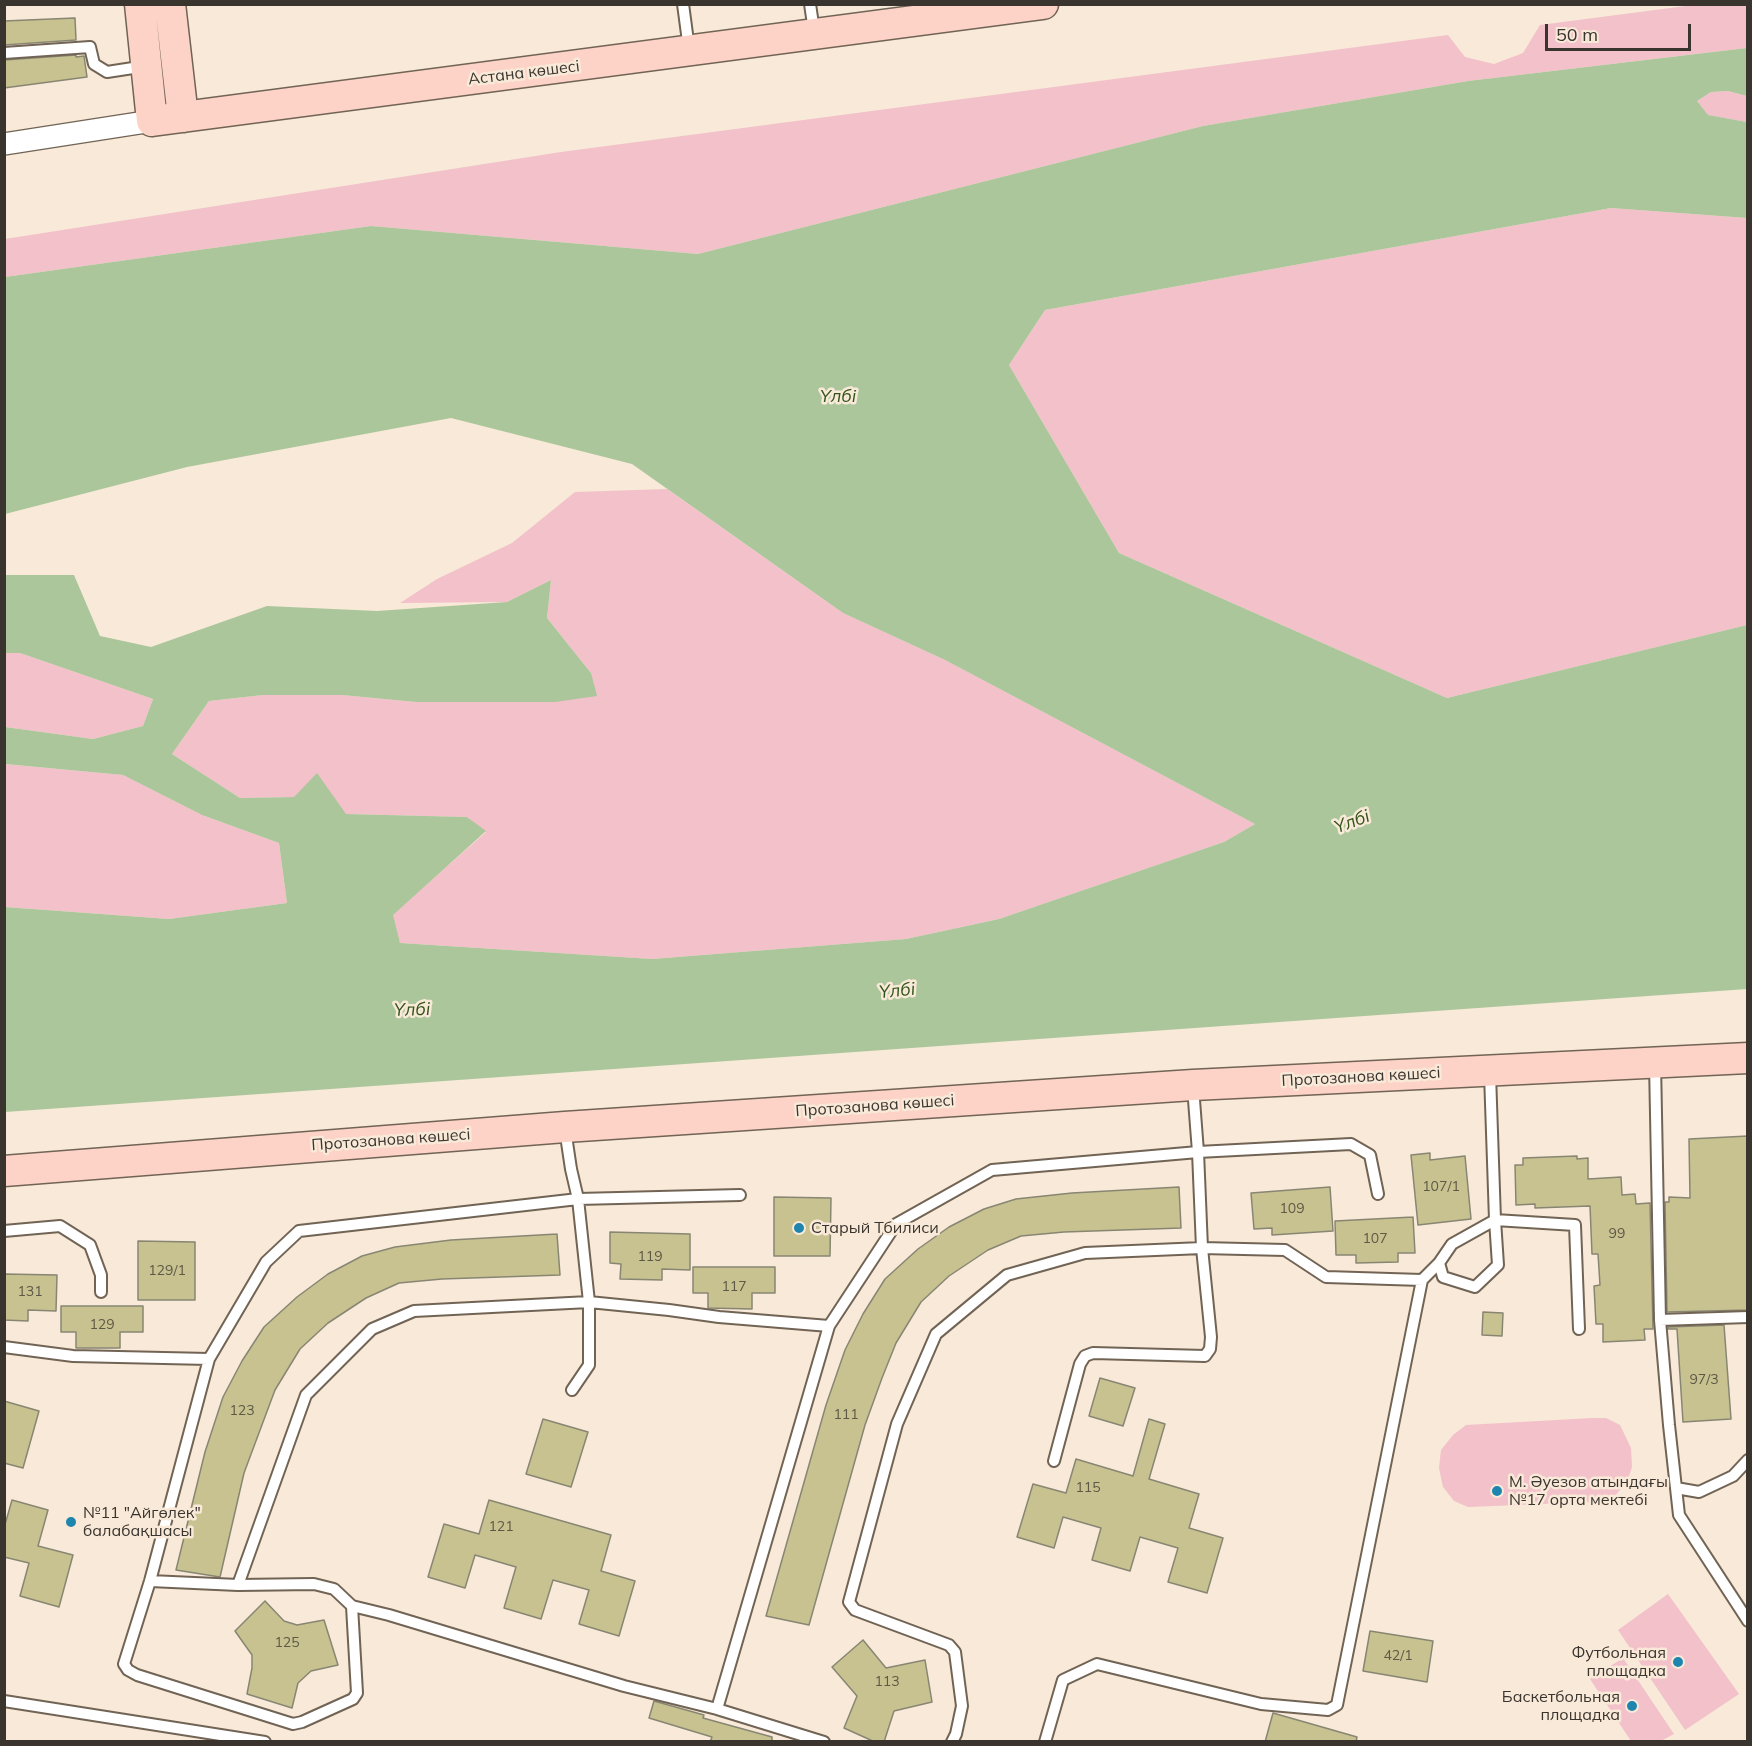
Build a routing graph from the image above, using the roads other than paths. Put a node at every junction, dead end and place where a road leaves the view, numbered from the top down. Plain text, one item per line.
1 (140, 4) edge
2 (170, 4) edge
3 (684, 4) edge
4 (810, 4) edge
5 (1043, 4) edge
6 (814, 34) junction
7 (689, 51) junction
8 (4, 53) edge
9 (146, 66) junction
10 (183, 117) junction
11 (152, 121) junction
12 (4, 144) edge
13 (1748, 1058) edge
14 (1655, 1063) junction
15 (1490, 1071) junction
16 (1193, 1085) junction
17 (565, 1127) junction
18 (1198, 1152) junction
19 (4, 1170) edge
20 (1378, 1194) dead end
21 (740, 1195) dead end
22 (578, 1199) junction
23 (1495, 1220) junction
24 (4, 1231) edge
25 (1202, 1248) junction
26 (1439, 1263) junction
27 (1422, 1280) junction
28 (101, 1292) dead end
29 (589, 1302) junction
30 (1748, 1317) edge
31 (1660, 1320) junction
32 (829, 1326) junction
33 (1579, 1329) dead end
34 (4, 1347) edge
35 (209, 1359) junction
36 (572, 1390) dead end
37 (1748, 1460) edge
38 (1054, 1461) dead end
39 (1676, 1488) junction
40 (150, 1581) junction
41 (238, 1585) junction
42 (352, 1606) junction
43 (1748, 1621) edge
44 (4, 1701) edge
45 (717, 1709) junction
46 (265, 1742) edge
47 (824, 1742) edge
48 (952, 1742) edge
49 (1044, 1742) edge

1 - 9 street
2 - 10 street
3 - 7 lane
4 - 6 lane
5 - 6 street, Астана көшесі
6 - 7 street, Астана көшесі
7 - 10 street, Астана көшесі
8 - 9 lane
9 - 11 street
10 - 11 street, Астана көшесі
11 - 12 street, Астана көшесі
13 - 14 street, Протозанова көшесі
14 - 15 street, Протозанова көшесі
14 - 31 lane
15 - 16 street, Протозанова көшесі
15 - 23 lane
16 - 17 street, Протозанова көшесі
16 - 18 lane
17 - 19 street, Протозанова көшесі
17 - 22 lane
18 - 20 lane
18 - 25 lane
18 - 32 lane
21 - 22 lane
22 - 29 lane
22 - 35 lane
23 - 26 lane
23 - 26 lane
23 - 33 lane
24 - 28 lane
25 - 27 lane
25 - 38 lane
25 - 48 lane
26 - 27 lane
27 - 49 lane
29 - 32 lane
29 - 36 lane
29 - 41 lane
30 - 31 lane
31 - 39 lane
32 - 45 lane
34 - 35 lane
35 - 40 lane
37 - 39 lane
39 - 43 lane
40 - 41 lane
40 - 42 lane
41 - 42 lane
42 - 45 lane
44 - 46 lane
45 - 47 lane

